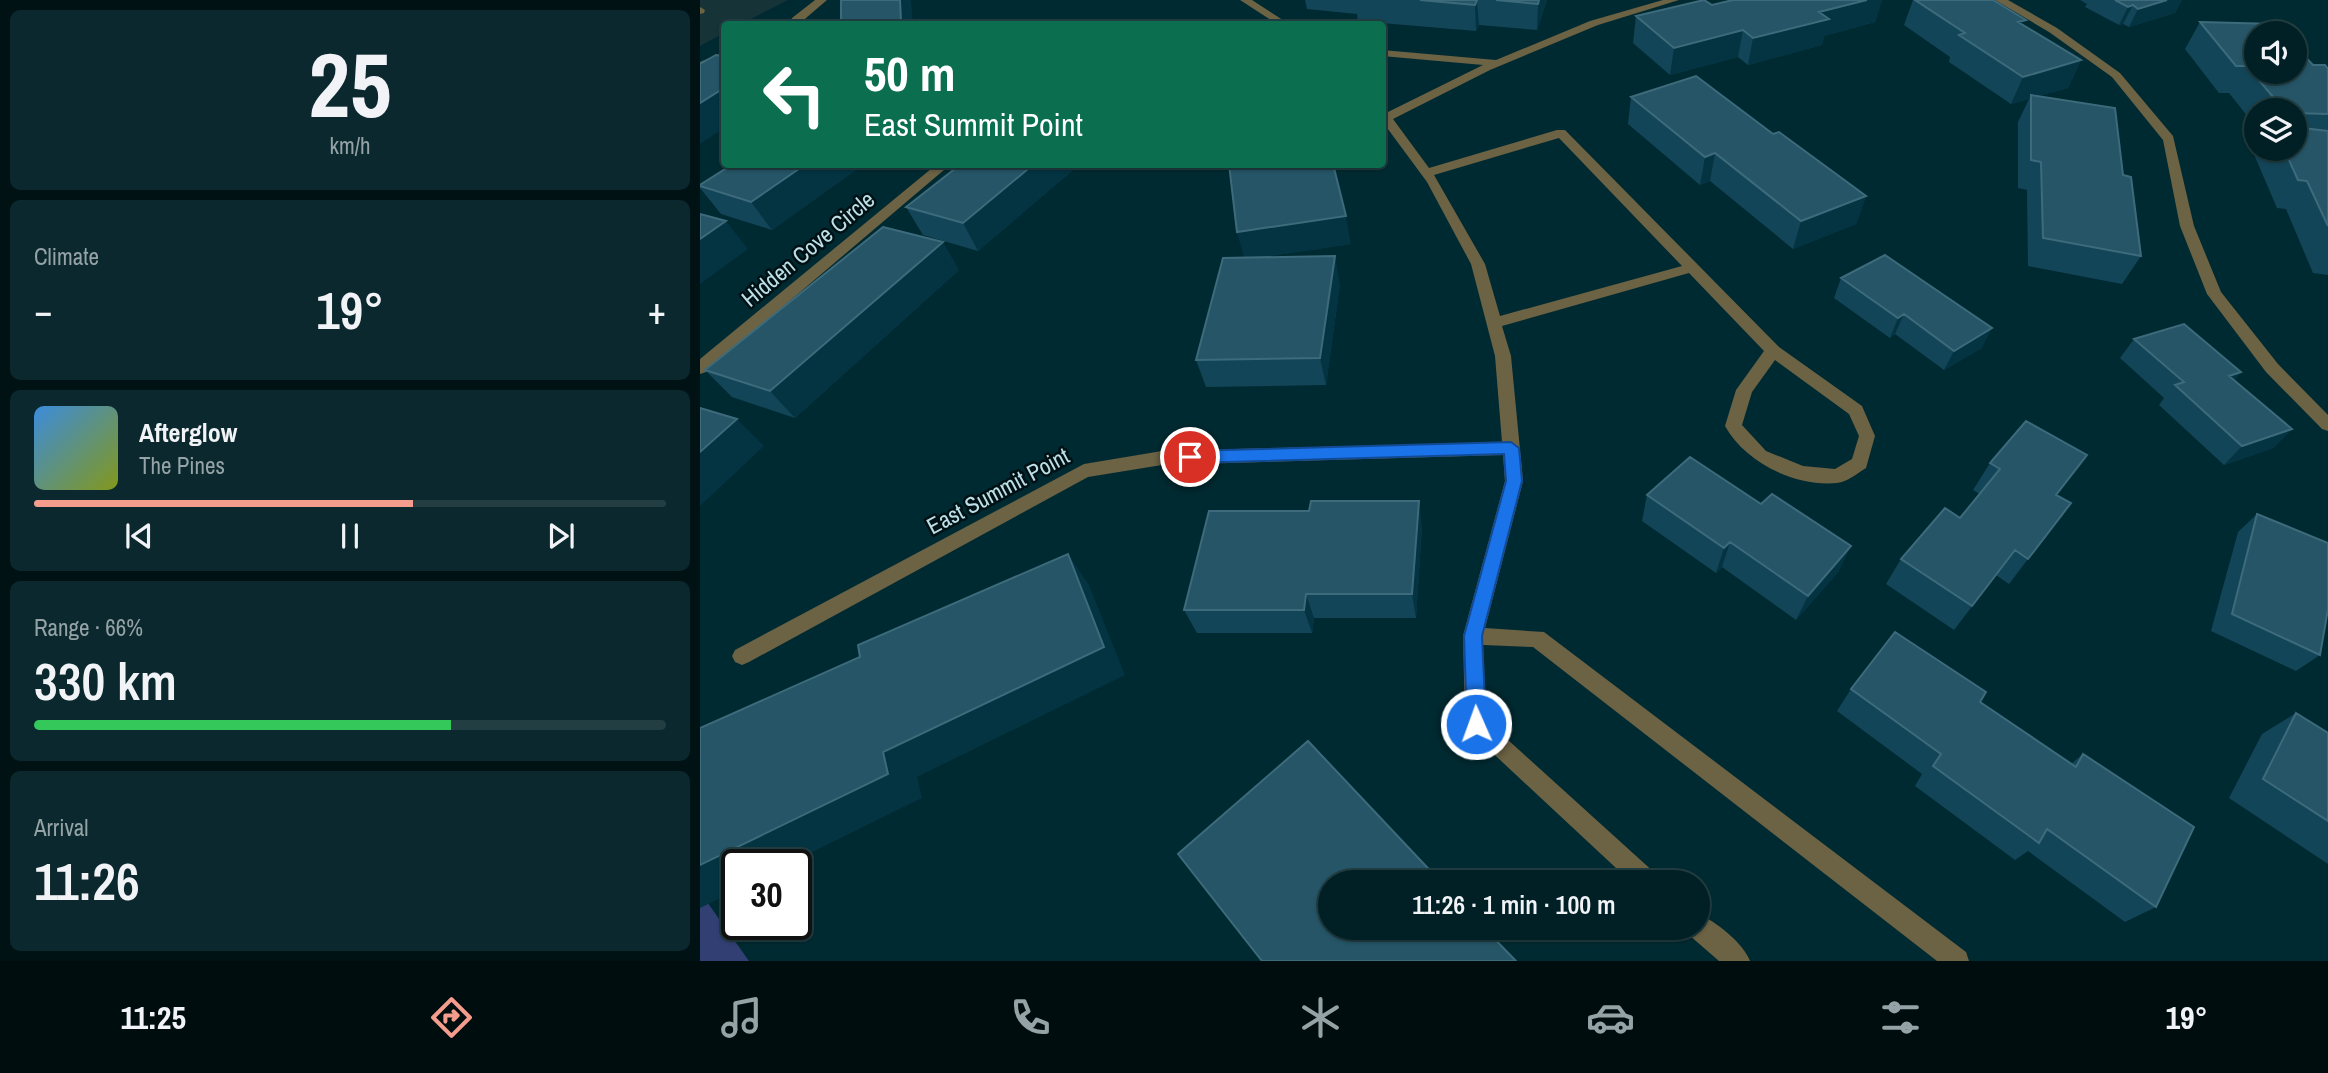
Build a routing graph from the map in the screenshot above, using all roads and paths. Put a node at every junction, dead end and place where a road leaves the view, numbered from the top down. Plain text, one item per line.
1 (821, 0) edge
2 (1245, 0) edge
3 (1674, 0) edge
4 (2000, 0) edge
5 (796, 21) edge
6 (1279, 21) edge
7 (1386, 53) edge
8 (721, 56) edge
9 (1499, 63) junction
10 (700, 66) edge
11 (1386, 114) edge
12 (1386, 115) edge
13 (940, 168) edge
14 (1427, 173) junction
15 (1692, 268) junction
16 (1494, 323) junction
17 (1773, 351) junction
18 (700, 368) edge
19 (2328, 425) edge
20 (1511, 448) junction
21 (1473, 636) junction
22 (742, 656) dead end
23 (1635, 870) edge
24 (1710, 936) edge
25 (1738, 961) edge
26 (1957, 961) edge

1 - 5 street
2 - 6 street
3 - 9 street
4 - 19 street
7 - 9 street
8 - 10 street
9 - 11 street
12 - 14 street
13 - 18 street, Hidden Cove Circle
14 - 15 street
14 - 16 street
15 - 16 street
15 - 17 street
16 - 20 street
17 - 17 street
20 - 21 street
20 - 22 street, East Summit Point
21 - 23 street
21 - 26 street
24 - 25 street

